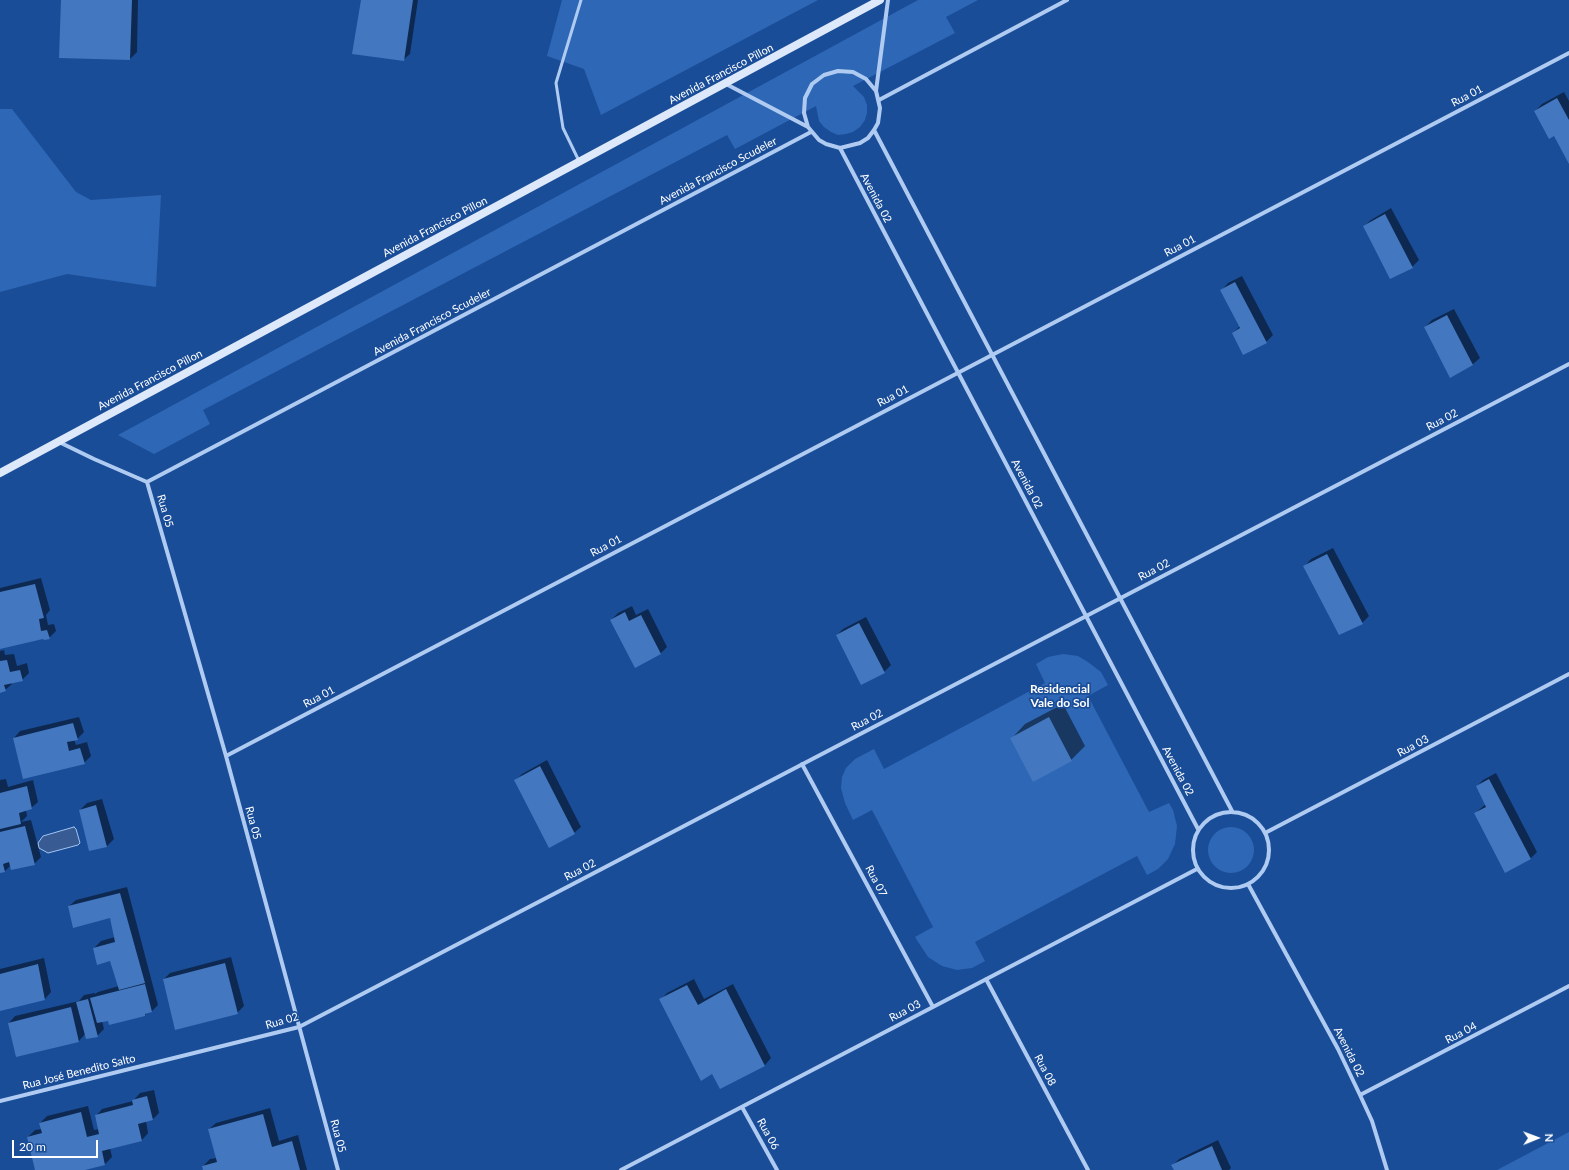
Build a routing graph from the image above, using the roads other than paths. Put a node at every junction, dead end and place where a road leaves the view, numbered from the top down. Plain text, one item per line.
1 (581, 0) edge
2 (880, 0) edge
3 (888, 0) edge
4 (1067, 0) edge
5 (1569, 53) edge
6 (726, 84) junction
7 (876, 91) junction
8 (879, 100) junction
9 (808, 127) junction
10 (874, 130) junction
11 (811, 132) junction
12 (840, 148) junction
13 (580, 162) junction
14 (992, 355) junction
15 (1569, 364) edge
16 (958, 372) junction
17 (58, 442) junction
18 (0, 473) edge
19 (147, 482) junction
20 (1120, 598) junction
21 (1086, 616) junction
22 (1569, 674) edge
23 (226, 756) junction
24 (802, 764) junction
25 (1232, 811) junction
26 (1198, 829) junction
27 (1265, 833) junction
28 (1197, 869) junction
29 (1248, 884) junction
30 (986, 979) junction
31 (1569, 986) edge
32 (933, 1007) junction
33 (299, 1027) junction
34 (162, 1061) joint
35 (1360, 1095) junction
36 (0, 1101) edge
37 (742, 1106) junction
38 (338, 1170) edge
39 (621, 1170) edge
40 (777, 1170) edge
41 (1088, 1170) edge
42 (1387, 1170) edge

1 - 13 lane
2 - 6 main road, Avenida Francisco Pillon
3 - 7 street
4 - 8 street
5 - 14 street, Rua 01
6 - 9 street
6 - 13 main road, Avenida Francisco Pillon
7 - 8 street
7 - 9 street
8 - 10 street
9 - 11 street
10 - 12 street
10 - 14 street
11 - 12 street
11 - 19 street, Avenida Francisco Scudeler
12 - 16 street, Avenida 02
13 - 17 main road, Avenida Francisco Pillon
14 - 16 street, Rua 01
14 - 20 street
15 - 20 street, Rua 02
16 - 21 street, Avenida 02
16 - 23 street, Rua 01
17 - 18 main road, Avenida Francisco Pillon
17 - 19 street
19 - 23 street, Rua 05
20 - 21 street, Rua 02
20 - 25 street
21 - 24 street, Rua 02
21 - 26 street, Avenida 02
22 - 27 street, Rua 03
23 - 33 street, Rua 05
24 - 32 street, Rua 07
24 - 33 street, Rua 02
25 - 26 street
25 - 27 street
26 - 28 street
27 - 29 street
28 - 29 street
28 - 30 street, Rua 03
29 - 35 street, Avenida 02
30 - 32 street, Rua 03
30 - 41 street, Rua 08
31 - 35 street, Rua 04
32 - 37 street, Rua 03
33 - 34 street, Rua 02
33 - 38 street, Rua 05
34 - 36 street, Rua José Benedito Salto
35 - 42 street, Avenida 02
37 - 39 street, Rua 03
37 - 40 street, Rua 06

